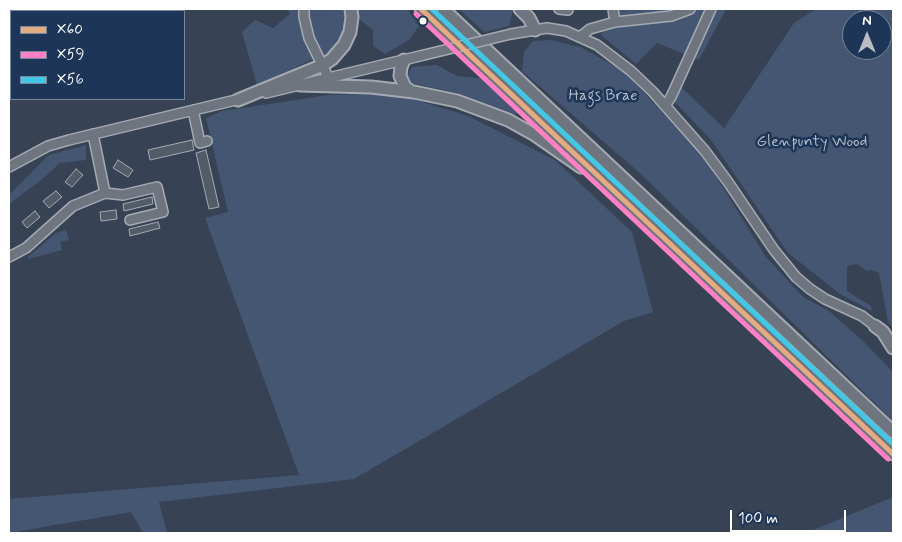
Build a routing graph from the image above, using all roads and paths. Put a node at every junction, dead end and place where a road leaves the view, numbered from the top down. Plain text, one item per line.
1 (304, 9) edge
2 (351, 9) edge
3 (421, 9) edge
4 (443, 9) edge
5 (520, 9) edge
6 (613, 9) edge
7 (690, 9) edge
8 (711, 9) edge
9 (615, 22) junction
10 (535, 30) junction
11 (580, 37) junction
12 (404, 60) junction
13 (323, 65) junction
14 (330, 82) junction
15 (300, 85) joint
16 (412, 92) junction
17 (238, 100) junction
18 (665, 106) junction
19 (193, 110) junction
20 (93, 134) junction
21 (207, 141) dead end
22 (9, 166) edge
23 (105, 193) junction
24 (624, 200) junction
25 (130, 220) dead end
26 (9, 257) edge
27 (875, 326) joint
28 (893, 348) edge
29 (893, 432) edge
30 (893, 454) edge

1 - 13 street
2 - 13 main road
3 - 24 main road
4 - 29 main road
5 - 10 main road
6 - 9 street
7 - 9 street
8 - 18 street
9 - 11 street
10 - 11 street
10 - 12 street, bridge
11 - 18 street
12 - 14 street
12 - 16 main road
13 - 14 street
13 - 17 main road
14 - 15 main road
14 - 16 main road
15 - 17 street
16 - 24 main road
17 - 19 street
18 - 27 street
19 - 20 street
19 - 21 street
20 - 22 street
20 - 23 street
23 - 25 street
23 - 26 street
24 - 30 main road
27 - 28 main road

